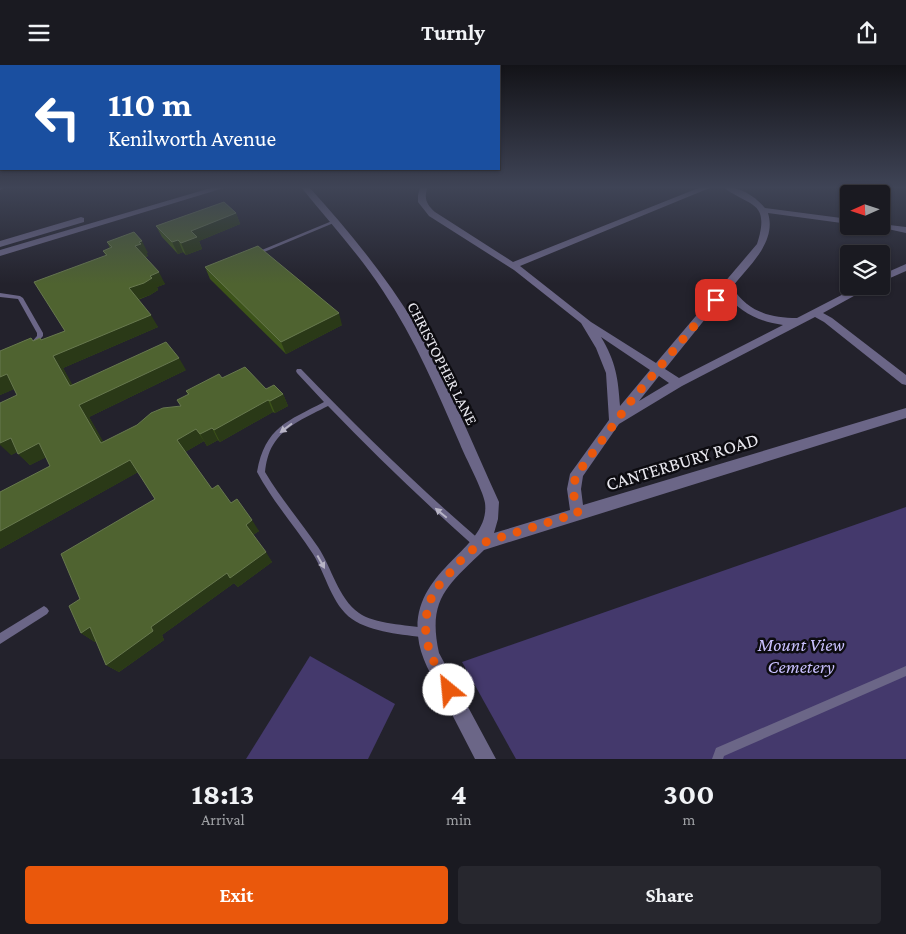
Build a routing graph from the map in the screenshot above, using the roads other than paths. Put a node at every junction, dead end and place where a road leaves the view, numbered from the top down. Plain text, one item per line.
1 (84, 219) edge
2 (114, 219) edge
3 (332, 219) edge
4 (441, 219) edge
5 (628, 219) edge
6 (765, 219) edge
7 (334, 222) junction
8 (890, 228) edge
9 (906, 230) edge
10 (0, 244) edge
11 (0, 253) edge
12 (249, 257) edge
13 (513, 265) junction
14 (906, 267) edge
15 (890, 275) edge
16 (726, 287) junction
17 (0, 295) edge
18 (850, 295) edge
19 (815, 313) junction
20 (586, 321) junction
21 (799, 321) junction
22 (29, 347) edge
23 (658, 370) junction
24 (299, 371) dead end
25 (906, 381) edge
26 (678, 383) junction
27 (328, 403) junction
28 (906, 413) edge
29 (615, 421) junction
30 (578, 513) junction
31 (479, 544) junction
32 (44, 611) dead end
33 (426, 633) junction
34 (0, 639) edge
35 (906, 671) edge
36 (486, 759) edge
37 (717, 759) edge

1 - 10 street
2 - 11 street
3 - 7 street, CHRISTOPHER LANE
4 - 13 street
5 - 13 street
6 - 16 street
7 - 12 lane
7 - 31 street, CHRISTOPHER LANE
8 - 9 street
13 - 20 street
14 - 15 street
16 - 21 street
16 - 23 street
17 - 22 lane
18 - 19 street
19 - 21 street
19 - 25 street
20 - 23 street
20 - 29 street
21 - 26 street
23 - 26 street
23 - 29 street
24 - 27 lane
26 - 29 street
31 -> 27 lane
27 -> 33 lane
28 - 30 street, CANTERBURY ROAD
29 - 30 street
30 - 31 street, CANTERBURY ROAD
31 - 33 street, CANTERBURY ROAD
32 - 34 lane
33 - 36 street, CANTERBURY ROAD
35 - 37 lane

